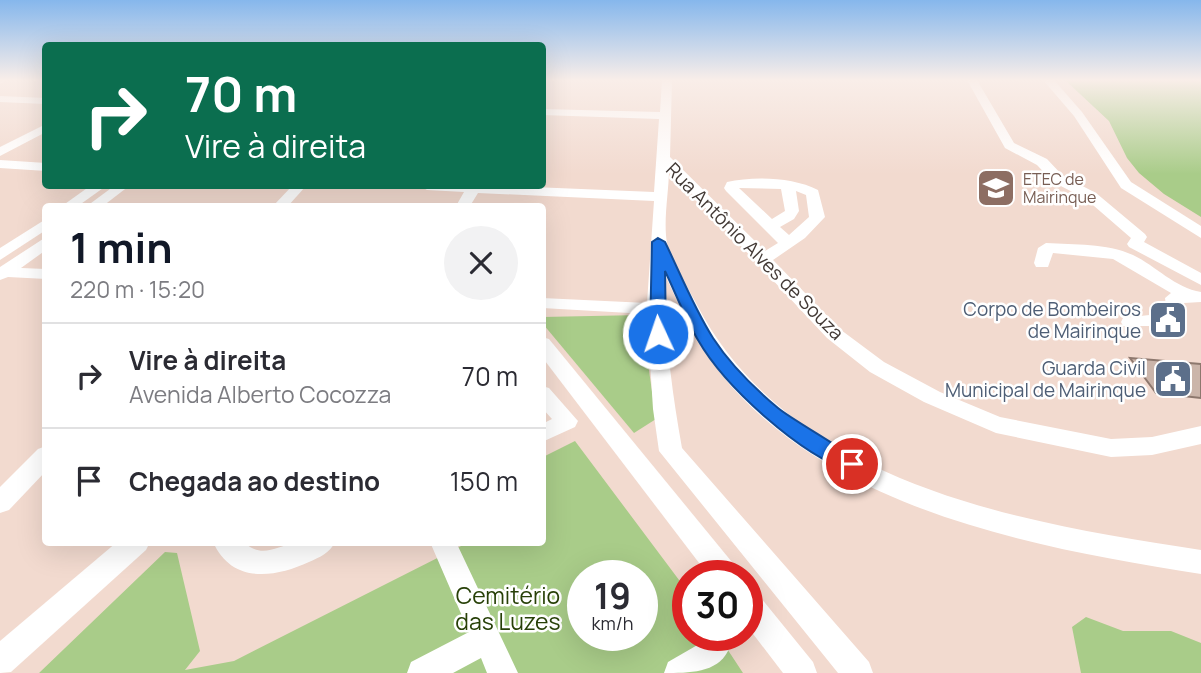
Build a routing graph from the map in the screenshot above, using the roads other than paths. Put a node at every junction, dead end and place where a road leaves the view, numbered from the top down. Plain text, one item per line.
1 (665, 111) edge
2 (990, 111) edge
3 (1075, 111) edge
4 (546, 113) edge
5 (546, 120) edge
6 (665, 120) junction
7 (42, 129) edge
8 (0, 152) edge
9 (663, 158) junction
10 (0, 164) edge
11 (42, 167) edge
12 (788, 186) junction
13 (94, 189) edge
14 (118, 189) edge
15 (296, 189) edge
16 (511, 189) edge
17 (661, 197) junction
18 (74, 203) edge
19 (98, 203) edge
20 (283, 203) edge
21 (792, 211) junction
22 (817, 217) junction
23 (42, 226) edge
24 (770, 226) junction
25 (1201, 233) edge
26 (658, 242) junction
27 (788, 243) junction
28 (42, 245) edge
29 (0, 255) edge
30 (763, 260) junction
31 (1042, 263) dead end
32 (2, 273) edge
33 (42, 274) edge
34 (1201, 280) edge
35 (1194, 297) edge
36 (546, 303) edge
37 (656, 309) junction
38 (1130, 322) dead end
39 (546, 348) edge
40 (546, 397) edge
41 (546, 432) edge
42 (1201, 435) edge
43 (42, 459) edge
44 (0, 502) edge
45 (132, 546) edge
46 (230, 546) edge
47 (314, 546) edge
48 (445, 546) edge
49 (713, 560) edge
50 (1201, 562) edge
51 (763, 623) edge
52 (488, 638) junction
53 (713, 651) dead end
54 (0, 661) edge
55 (422, 673) edge
56 (503, 673) edge
57 (679, 673) edge
58 (802, 673) edge
59 (858, 673) edge

1 - 6 street
2 - 34 street
3 - 25 street
4 - 6 street
5 - 6 street
6 - 9 street
7 - 8 street
9 - 17 street
9 - 30 street, Rua Antônio Alves de Souza
10 - 11 street
12 - 21 street
12 - 22 street
12 - 24 street
13 - 18 street
14 - 19 street
15 - 20 street
16 - 17 street
17 - 26 street
21 - 22 street
21 - 24 street
22 - 27 street
23 - 29 street
24 - 27 street
26 - 37 street
26 - 50 street
27 - 30 street
28 - 32 street
30 - 42 street, Rua Antônio Alves de Souza
31 - 35 street
32 - 33 street
35 - 38 street
36 - 37 street
37 - 59 street
39 - 49 street
40 - 41 street
43 - 44 street
45 - 54 street
46 - 47 street
48 - 52 street
51 - 58 street
52 - 55 street
52 - 56 street
53 - 57 street

